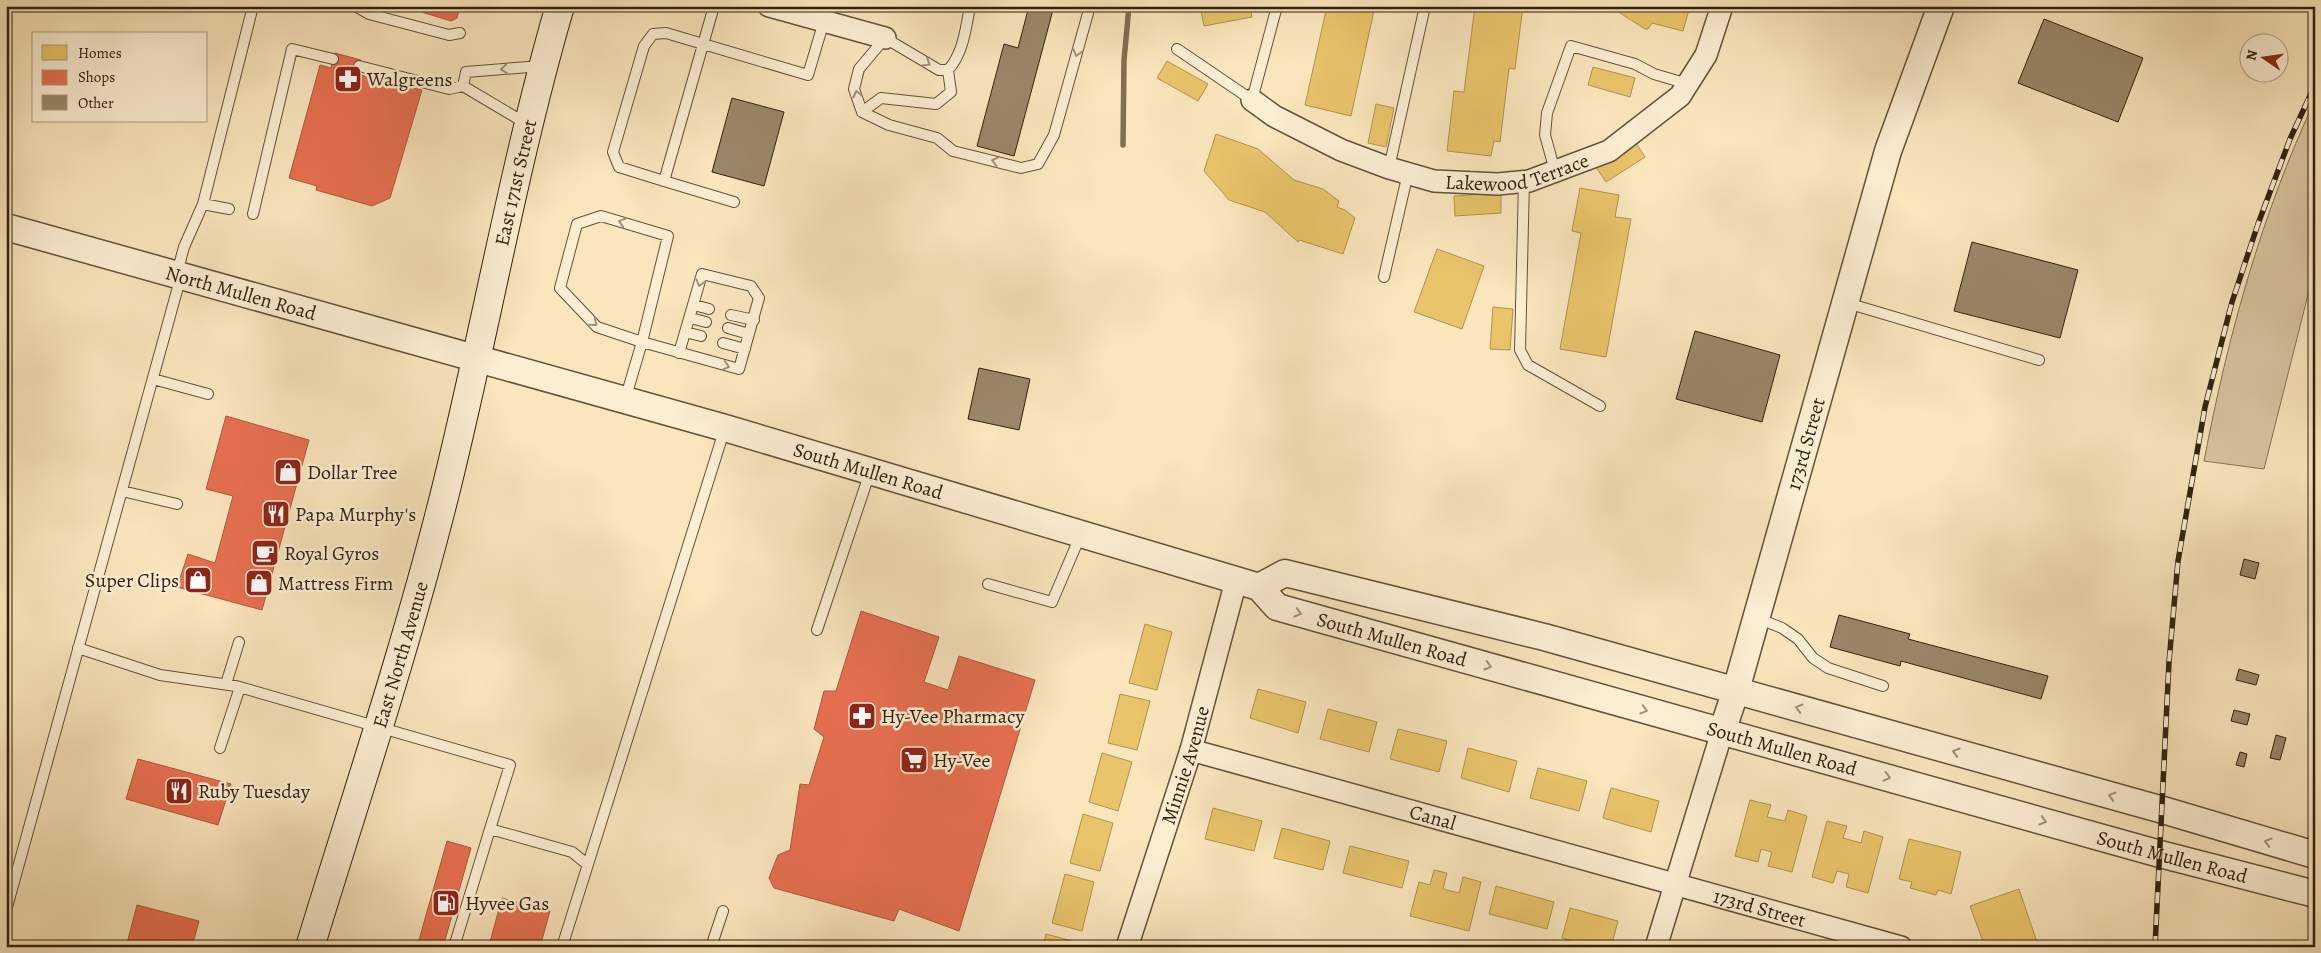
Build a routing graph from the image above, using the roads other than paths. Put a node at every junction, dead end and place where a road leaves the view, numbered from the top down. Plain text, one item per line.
1 (253, 6) edge
2 (355, 6) edge
3 (560, 6) edge
4 (714, 6) edge
5 (769, 6) edge
6 (970, 6) edge
7 (1090, 6) edge
8 (1277, 6) edge
9 (1425, 6) edge
10 (1722, 6) edge
11 (1941, 6) edge
12 (824, 21) junction
13 (460, 33) dead end
14 (885, 38) junction
15 (704, 43) junction
16 (1177, 49) dead end
17 (333, 59) dead end
18 (359, 66) dead end
19 (543, 66) junction
20 (948, 70) junction
21 (1688, 84) junction
22 (463, 86) junction
23 (1252, 100) junction
24 (862, 112) junction
25 (529, 125) junction
26 (1399, 170) junction
27 (1555, 171) junction
28 (664, 181) junction
29 (1524, 181) junction
30 (734, 202) dead end
31 (202, 204) junction
32 (229, 209) dead end
33 (253, 214) dead end
34 (6, 227) edge
35 (179, 276) junction
36 (1384, 277) dead end
37 (1846, 303) junction
38 (694, 305) junction
39 (709, 309) dead end
40 (732, 315) dead end
41 (690, 318) junction
42 (754, 320) junction
43 (706, 322) dead end
44 (728, 328) dead end
45 (685, 332) junction
46 (750, 334) junction
47 (701, 336) dead end
48 (642, 342) junction
49 (723, 343) dead end
50 (745, 349) junction
51 (679, 353) junction
52 (476, 358) junction
53 (2039, 360) dead end
54 (153, 379) junction
55 (208, 394) dead end
56 (624, 400) junction
57 (1600, 406) dead end
58 (725, 428) junction
59 (870, 472) junction
60 (122, 491) junction
61 (177, 504) dead end
62 (1081, 533) junction
63 (988, 584) dead end
64 (1247, 584) junction
65 (1756, 618) junction
66 (818, 630) dead end
67 (239, 642) dead end
68 (78, 648) junction
69 (226, 684) junction
70 (1883, 686) dead end
71 (240, 687) junction
72 (1736, 690) junction
73 (377, 726) junction
74 (1722, 732) junction
75 (220, 748) dead end
76 (1191, 750) junction
77 (490, 829) junction
78 (2315, 855) edge
79 (587, 864) junction
80 (1676, 883) junction
81 (2315, 894) edge
82 (6, 911) edge
83 (722, 911) dead end
84 (310, 947) edge
85 (454, 947) edge
86 (562, 947) edge
87 (711, 947) edge
88 (1127, 947) edge
89 (1656, 947) edge
90 (1901, 947) edge

1 - 31 lane
2 - 13 lane
3 - 19 main road, East 171st Street
4 - 15 lane
5 - 12 street
6 - 20 lane
7 -> 24 lane
8 - 23 lane
9 - 26 lane
10 - 21 street, Lakewood Terrace
11 - 37 street, 173rd Street
12 - 14 street
12 - 15 lane
14 -> 20 lane
24 -> 14 lane
15 - 28 lane
15 - 28 lane
16 - 23 lane
17 - 33 lane
18 - 22 lane
19 -> 22 lane
19 - 25 main road, East 171st Street
20 - 24 lane
21 - 27 street, Lakewood Terrace
21 - 27 lane
22 - 25 lane
23 - 26 street, Lakewood Terrace
25 - 52 main road, East 171st Street
26 - 29 street, Lakewood Terrace
26 - 36 lane
27 - 29 street, Lakewood Terrace
28 - 30 lane
29 - 57 lane
31 - 32 lane
31 - 35 lane
34 - 35 street, North Mullen Road
35 - 52 street, North Mullen Road
35 - 54 lane
37 - 53 lane
37 - 65 street, 173rd Street
38 - 39 lane
38 - 41 lane
42 -> 38 lane
40 - 42 lane
41 - 43 lane
41 - 45 lane
42 - 46 lane
44 - 46 lane
45 - 47 lane
45 - 51 lane
46 - 50 lane
48 -> 48 lane
48 - 51 lane
48 - 56 lane
49 - 50 lane
51 -> 50 lane
52 - 56 street, South Mullen Road
52 - 73 main road, East North Avenue
54 - 55 lane
54 - 60 lane
56 - 58 street, South Mullen Road
58 - 59 street, South Mullen Road
58 - 79 lane
59 - 62 street, South Mullen Road
59 - 66 lane
60 - 61 lane
60 - 68 lane
62 - 63 lane
62 - 64 street, South Mullen Road
64 - 72 street, South Mullen Road
64 -> 74 street, South Mullen Road
64 - 76 street, Minnie Avenue
65 - 70 lane
65 - 72 street, 173rd Street
67 - 69 lane
68 - 69 lane
68 - 82 lane
69 - 71 lane
71 - 73 lane
71 - 75 lane
72 - 74 street, 173rd Street
78 -> 72 street, South Mullen Road
73 - 77 lane
73 - 84 main road, East North Avenue
74 - 80 street, 173rd Street
74 -> 81 street, South Mullen Road
76 - 80 street, Canal
76 - 88 street, Minnie Avenue
77 - 79 lane
77 - 85 lane
79 - 86 lane
80 - 89 street, 173rd Street
80 - 90 street, 173rd Street
83 - 87 lane

